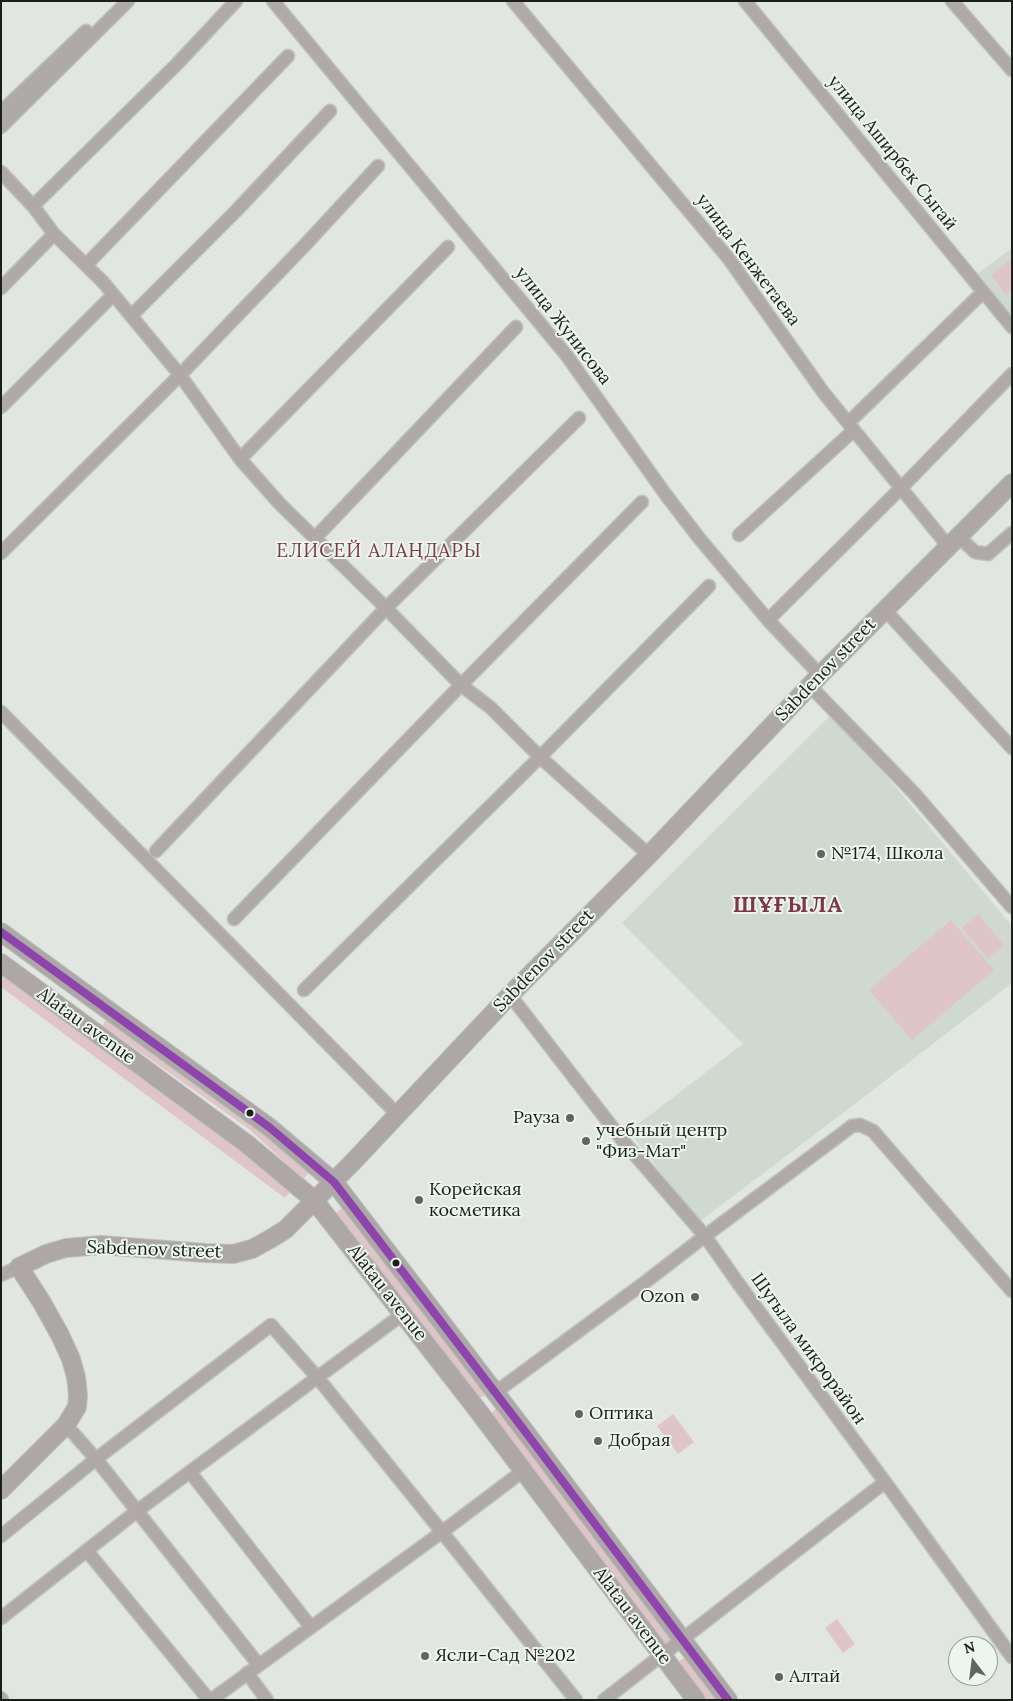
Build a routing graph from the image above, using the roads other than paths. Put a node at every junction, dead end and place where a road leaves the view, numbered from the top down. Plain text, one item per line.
1 (117, 1) edge
2 (128, 1) edge
3 (236, 1) edge
4 (274, 1) edge
5 (513, 1) edge
6 (746, 1) edge
7 (952, 1) edge
8 (288, 56) dead end
9 (1012, 70) edge
10 (330, 111) dead end
11 (1, 112) edge
12 (1, 127) edge
13 (378, 166) dead end
14 (1, 172) edge
15 (32, 206) junction
16 (54, 234) junction
17 (448, 247) dead end
18 (87, 264) junction
19 (1, 288) edge
20 (983, 292) junction
21 (113, 295) junction
22 (131, 316) junction
23 (516, 327) dead end
24 (1012, 327) edge
25 (1012, 374) edge
26 (180, 375) junction
27 (1, 407) edge
28 (579, 418) dead end
29 (851, 427) junction
30 (240, 459) junction
31 (1012, 483) edge
32 (901, 488) junction
33 (642, 502) dead end
34 (1012, 533) edge
35 (739, 535) dead end
36 (315, 538) junction
37 (953, 541) junction
38 (1, 553) edge
39 (708, 586) dead end
40 (386, 608) junction
41 (885, 610) junction
42 (768, 620) junction
43 (815, 680) junction
44 (461, 686) junction
45 (1, 712) edge
46 (1012, 748) edge
47 (540, 757) junction
48 (156, 851) dead end
49 (649, 855) junction
50 (1012, 907) edge
51 (234, 920) dead end
52 (1, 932) edge
53 (1, 963) edge
54 (304, 990) dead end
55 (510, 995) junction
56 (106, 1009) junction
57 (91, 1030) junction
58 (397, 1114) junction
59 (334, 1182) junction
60 (314, 1200) junction
61 (705, 1236) junction
62 (19, 1267) junction
63 (1, 1275) edge
64 (1012, 1291) edge
65 (403, 1314) junction
66 (317, 1377) junction
67 (496, 1392) junction
68 (476, 1408) junction
69 (66, 1426) junction
70 (96, 1459) junction
71 (523, 1471) junction
72 (190, 1472) junction
73 (886, 1482) junction
74 (1, 1490) edge
75 (137, 1511) junction
76 (442, 1532) junction
77 (1, 1536) edge
78 (87, 1551) junction
79 (1, 1618) edge
80 (310, 1626) junction
81 (682, 1640) junction
82 (662, 1656) junction
83 (1012, 1657) edge
84 (258, 1664) junction
85 (247, 1673) junction
86 (210, 1700) edge
87 (267, 1700) edge
88 (576, 1700) edge
89 (604, 1700) edge
90 (696, 1700) edge
91 (728, 1700) edge

1 - 11 street
2 - 12 street
3 - 15 street
4 - 42 street, улица Жунисова
5 - 29 street, улица Кенжетаева
6 - 20 street, улица Аширбек Сыгай
7 - 9 street
8 - 18 street
10 - 22 street
13 - 26 street
14 - 15 street
15 - 16 street
16 - 18 street
16 - 19 street
17 - 30 street
18 - 21 street
20 - 24 street, улица Аширбек Сыгай
20 - 29 street
21 - 22 street
21 - 27 street
22 - 26 street
23 - 36 street
25 - 32 street
26 - 30 street
26 - 38 street
28 - 40 street
29 - 32 street, улица Кенжетаева
29 - 35 street
30 - 36 street
31 - 37 main road, Sabdenov street
32 - 37 street, улица Кенжетаева
32 - 42 street
33 - 44 street
34 - 37 street, улица Кенжетаева
36 - 40 street
37 - 41 main road, Sabdenov street
39 - 47 street
40 - 44 street
40 - 48 street
41 - 43 main road, Sabdenov street
41 - 46 street
42 - 43 street, улица Жунисова
43 - 49 main road, Sabdenov street
43 - 50 street, улица Жунисова
44 - 47 street
44 - 51 street
45 - 58 street
47 - 49 street
47 - 54 street
49 - 55 main road, Sabdenov street
52 - 56 main road, Alatau avenue
53 - 57 main road, Alatau avenue
55 - 58 main road, Sabdenov street
55 - 61 street, Шугыла микрорайон
56 - 57 main road
56 - 59 main road, Alatau avenue
57 - 60 main road, Alatau avenue
58 - 59 main road, Sabdenov street
59 - 60 main road, Sabdenov street
59 - 67 main road, Alatau avenue
60 - 62 main road, Sabdenov street
60 - 65 main road, Alatau avenue
61 - 64 street
61 - 67 street
61 - 73 street, Шугыла микрорайон
62 - 63 street, Sabdenov street
62 - 69 main road
65 - 66 street
65 - 68 main road, Alatau avenue
66 - 70 street
66 - 72 street
66 - 76 street
67 - 68 main road
67 - 81 main road, Alatau avenue
68 - 71 main road, Alatau avenue
69 - 70 street
69 - 74 main road
70 - 75 street
70 - 77 street
71 - 76 street
71 - 82 main road, Alatau avenue
72 - 75 street
72 - 80 street
73 - 81 street
73 - 83 street, Шугыла микрорайон
75 - 78 street
75 - 84 street
76 - 80 street
76 - 88 street
78 - 79 street
78 - 86 street
80 - 84 street
81 - 82 street
81 - 91 main road, Alatau avenue
82 - 89 street
82 - 90 main road, Alatau avenue
84 - 85 street
85 - 86 street
85 - 87 street

